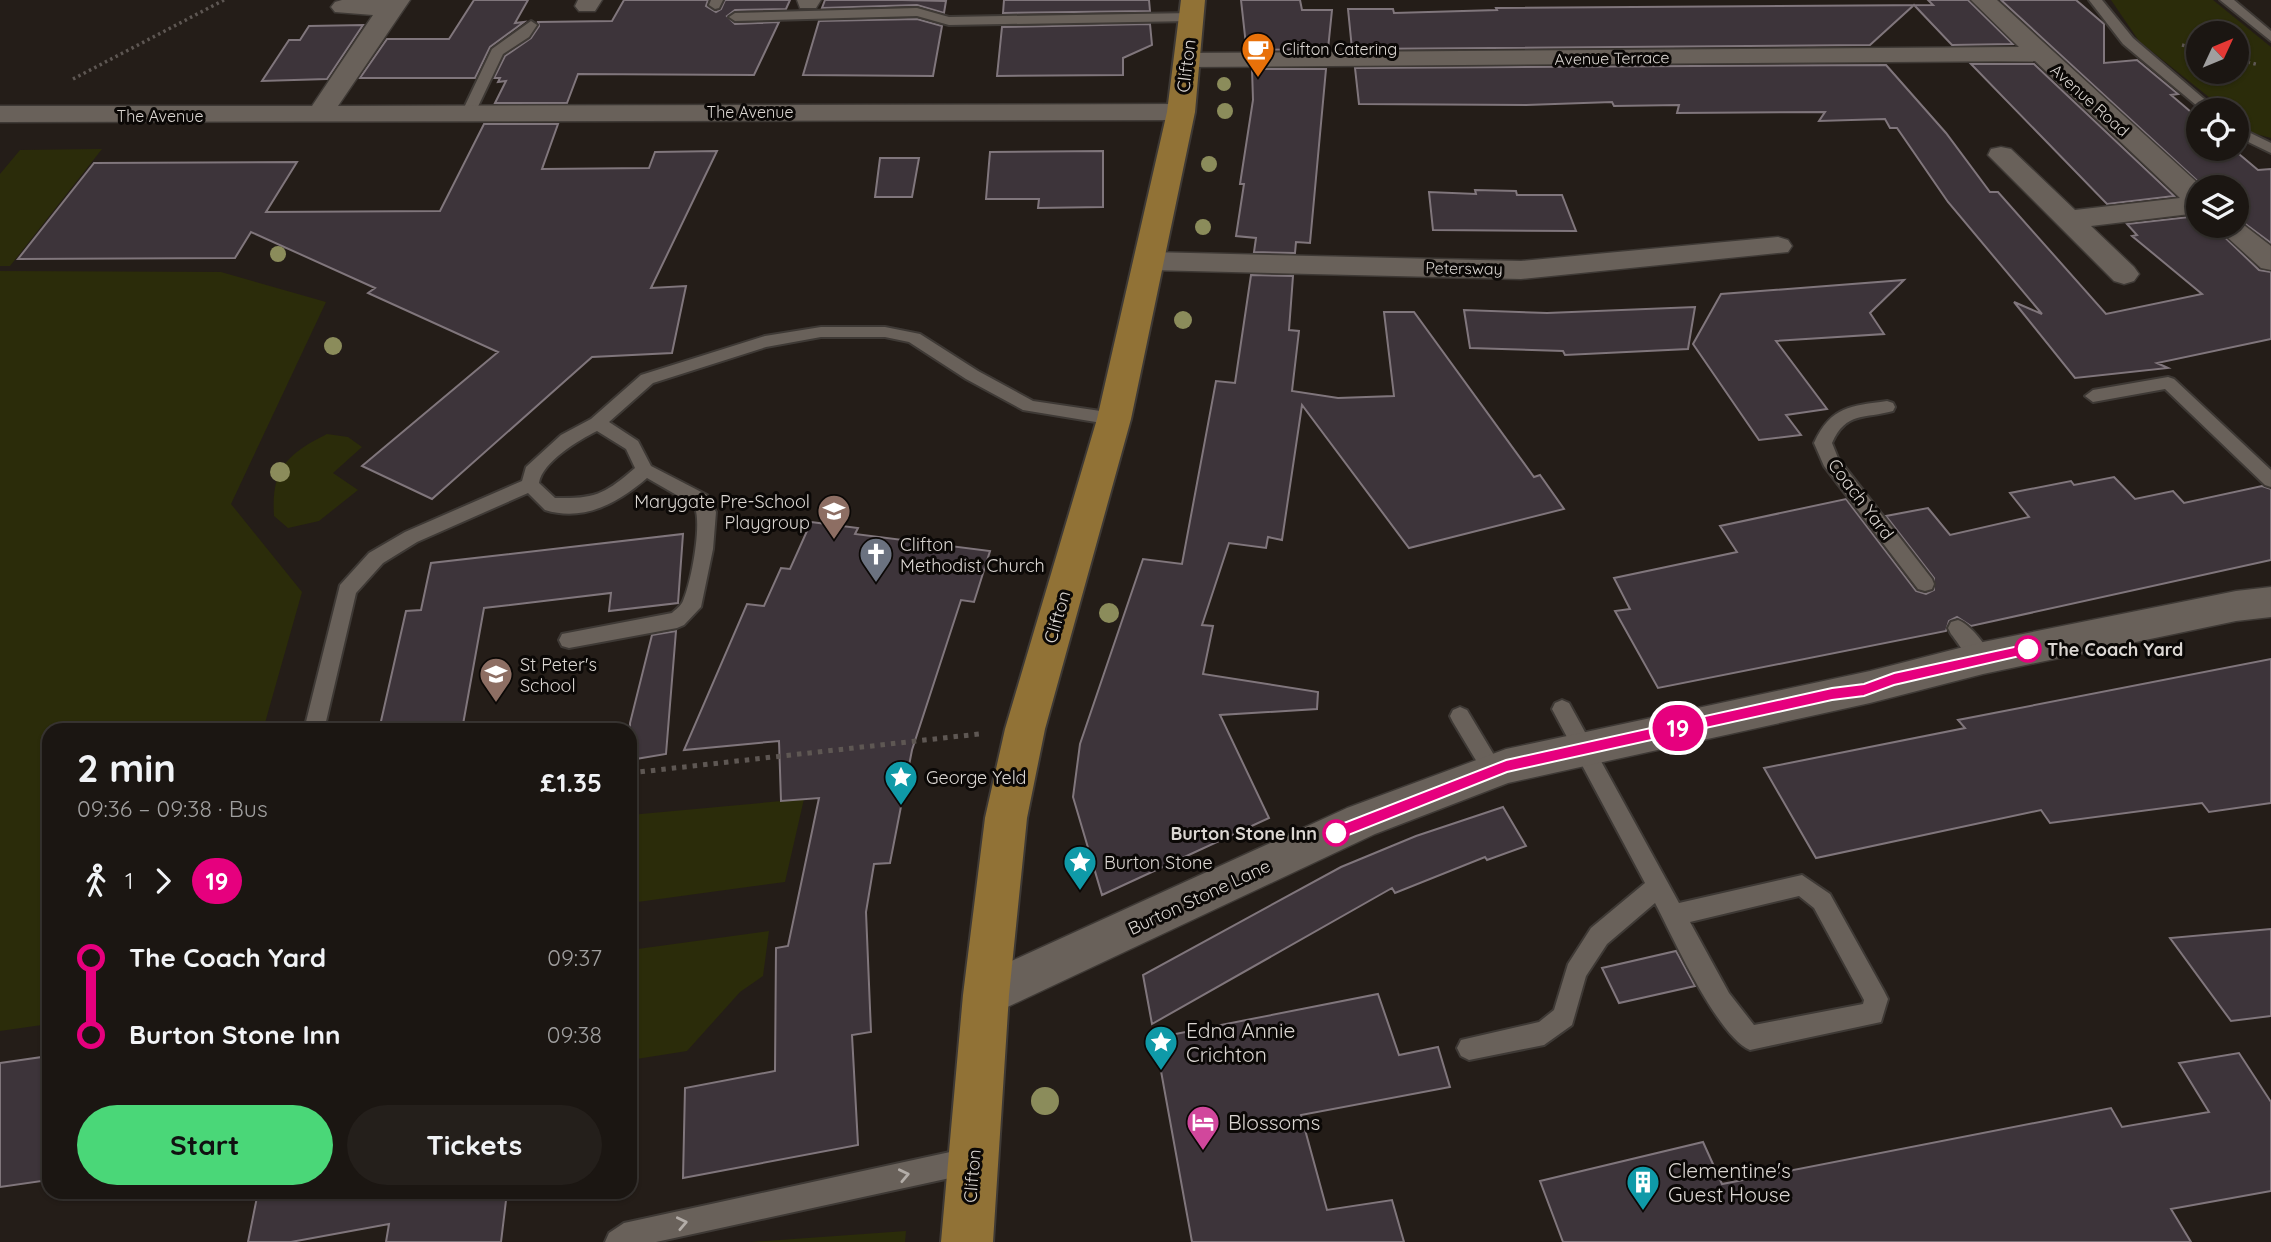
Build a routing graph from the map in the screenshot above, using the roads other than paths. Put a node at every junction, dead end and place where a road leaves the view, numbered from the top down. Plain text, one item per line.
1 (1983, 0) edge
2 (2095, 0) edge
3 (2226, 0) edge
4 (394, 4) edge
5 (343, 7) dead end
6 (1193, 8) edge
7 (735, 17) dead end
8 (531, 25) dead end
9 (2271, 37) edge
10 (2039, 54) junction
11 (1186, 60) junction
12 (2196, 98) edge
13 (1181, 112) junction
14 (0, 114) edge
15 (468, 114) junction
16 (319, 116) junction
17 (2249, 137) edge
18 (2271, 149) edge
19 (2001, 155) dead end
20 (2186, 190) edge
21 (2186, 203) edge
22 (2068, 220) junction
23 (2243, 238) edge
24 (1778, 246) dead end
25 (1150, 261) junction
26 (2271, 261) edge
27 (2124, 274) dead end
28 (2093, 396) dead end
29 (1887, 407) dead end
30 (1114, 419) junction
31 (597, 423) junction
32 (645, 470) junction
33 (2271, 480) edge
34 (530, 485) junction
35 (1925, 584) dead end
36 (2271, 602) edge
37 (569, 640) dead end
38 (1562, 709) dead end
39 (1460, 716) dead end
40 (316, 723) edge
41 (1584, 749) junction
42 (1493, 771) junction
43 (1658, 886) junction
44 (1674, 915) junction
45 (986, 995) junction
46 (1469, 1048) dead end
47 (973, 1160) junction
48 (618, 1242) edge
49 (967, 1242) edge

1 - 10 street, Avenue Road
2 - 12 lane
3 - 9 lane
4 - 5 street
4 - 16 street
6 - 7 lane
6 - 11 main road, Clifton
8 - 15 lane
10 - 11 street, Avenue Terrace
10 - 20 street, Avenue Road
11 - 13 main road, Clifton
13 - 15 street, The Avenue
13 - 25 main road, Clifton
14 - 16 street, The Avenue
15 - 16 street, The Avenue
17 - 18 lane
19 - 22 street
21 - 22 street
22 - 27 street
23 - 26 street
24 - 25 street, Petersway
25 - 30 main road, Clifton
28 - 33 lane
29 - 35 lane, Coach Yard
30 - 31 lane
30 - 45 main road, Clifton
31 - 32 lane
31 - 34 lane
32 - 34 lane
32 - 37 lane
34 - 40 lane
36 - 41 street, Burton Stone Lane
38 - 41 lane
39 - 42 lane
41 - 42 street, Burton Stone Lane
41 - 43 lane
42 - 45 street, Burton Stone Lane
43 - 44 lane
43 - 46 lane
44 - 44 lane
45 - 47 main road, Clifton
48 -> 47 lane
47 - 49 main road, Clifton

